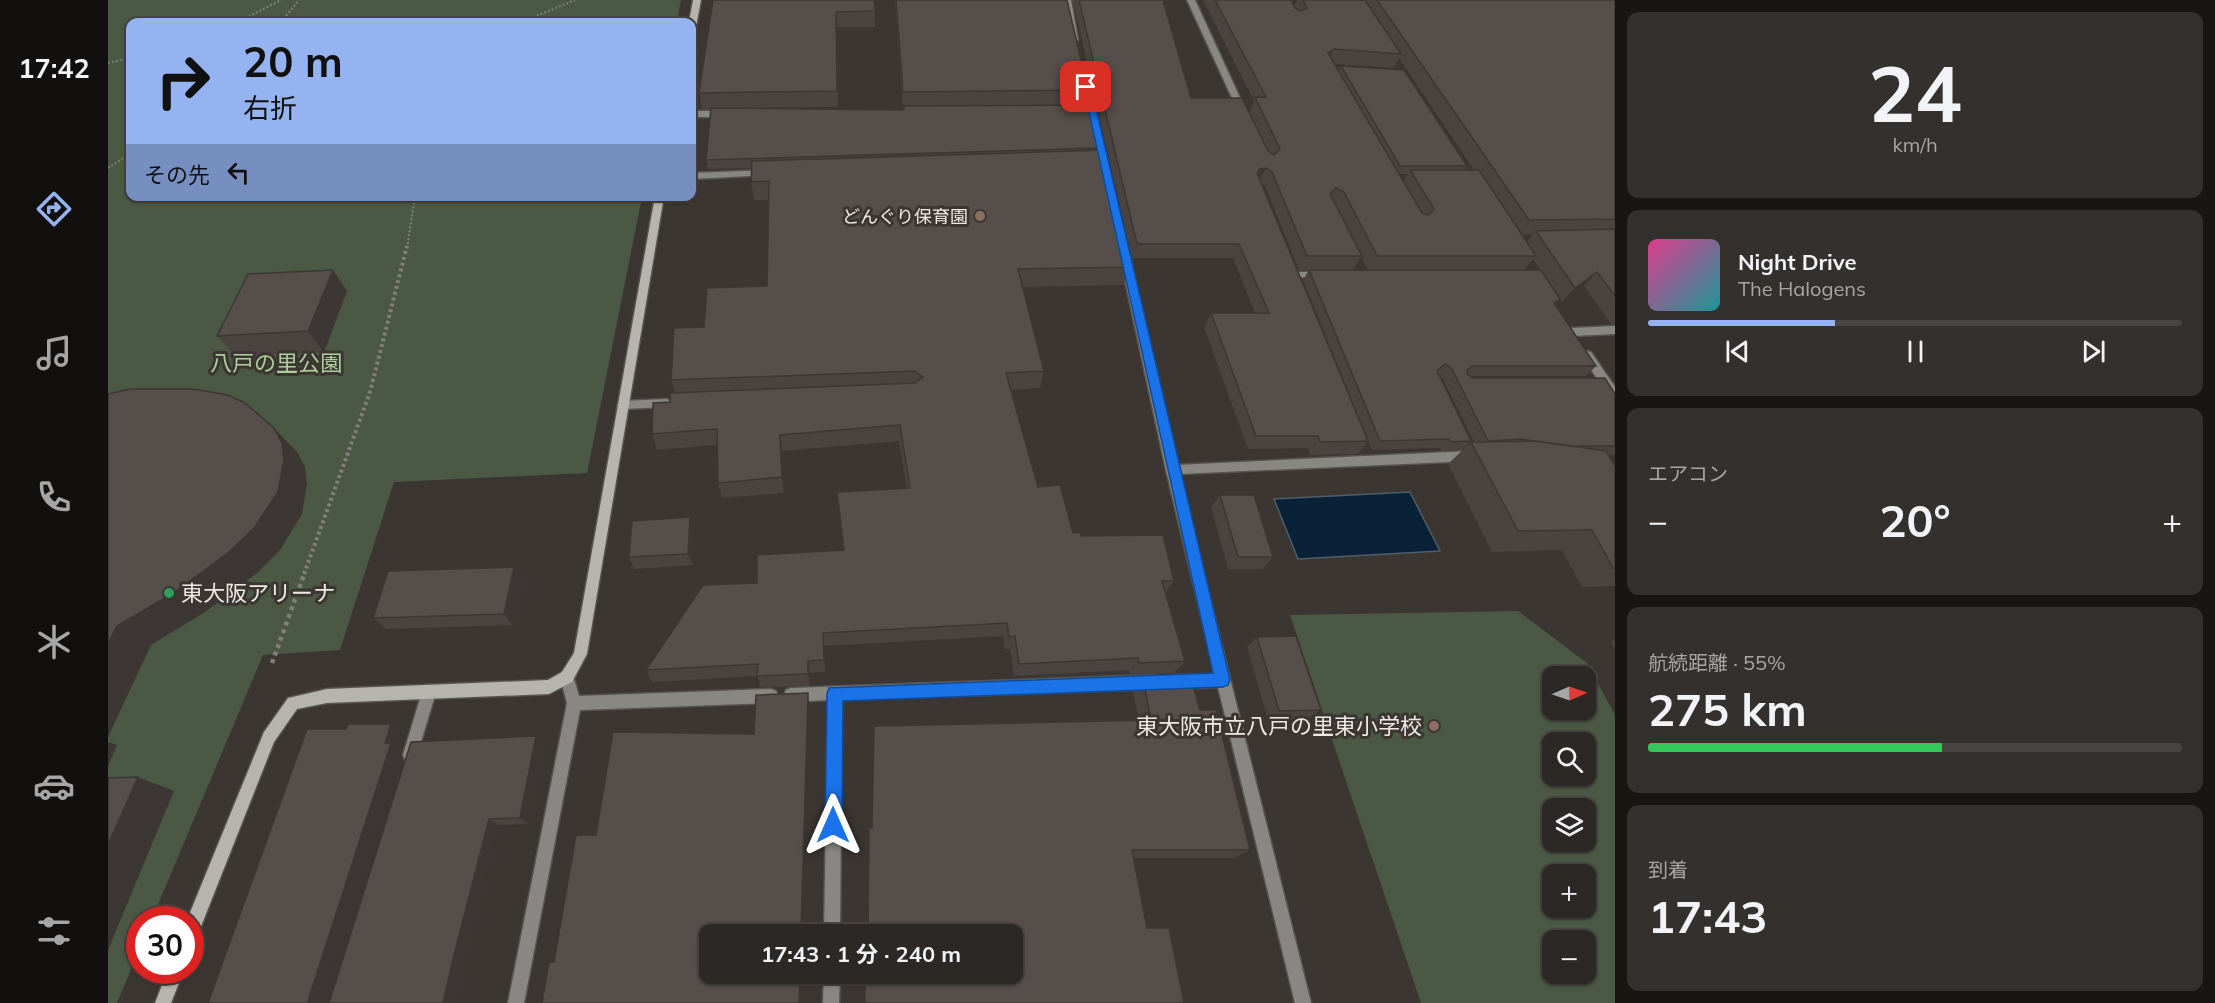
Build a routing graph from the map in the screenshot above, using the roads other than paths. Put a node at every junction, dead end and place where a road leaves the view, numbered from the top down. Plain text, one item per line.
1 (697, 0) edge
2 (1067, 0) edge
3 (1191, 0) edge
4 (694, 18) edge
5 (1080, 109) edge
6 (1091, 109) junction
7 (696, 114) edge
8 (739, 114) edge
9 (1248, 123) edge
10 (1092, 163) edge
11 (774, 173) edge
12 (696, 176) edge
13 (659, 201) edge
14 (1121, 242) edge
15 (1290, 264) edge
16 (1295, 275) junction
17 (1340, 275) edge
18 (1299, 286) edge
19 (1615, 330) edge
20 (1615, 395) edge
21 (682, 402) edge
22 (623, 405) junction
23 (1474, 453) edge
24 (1172, 470) junction
25 (567, 677) junction
26 (1223, 680) junction
27 (429, 692) junction
28 (835, 694) junction
29 (574, 703) junction
30 (405, 770) edge
31 (201, 906) edge
32 (832, 924) edge
33 (170, 984) edge
34 (832, 984) edge
35 (163, 1003) edge
36 (516, 1003) edge
37 (831, 1003) edge
38 (1303, 1003) edge

1 - 4 street
2 - 6 street
3 - 9 street
5 - 6 street
6 - 10 street
7 - 8 street
11 - 12 street
13 - 22 street
14 - 24 street
15 - 16 street
16 - 17 street
16 - 18 street
19 - 20 street
21 - 22 street
22 - 25 street
23 - 24 street
24 - 26 street
25 - 27 street
25 - 29 street
26 - 28 street
26 - 38 street
27 - 30 street
27 - 31 street
28 - 29 street
28 - 32 street
29 - 36 street
33 - 35 street
34 - 37 street

